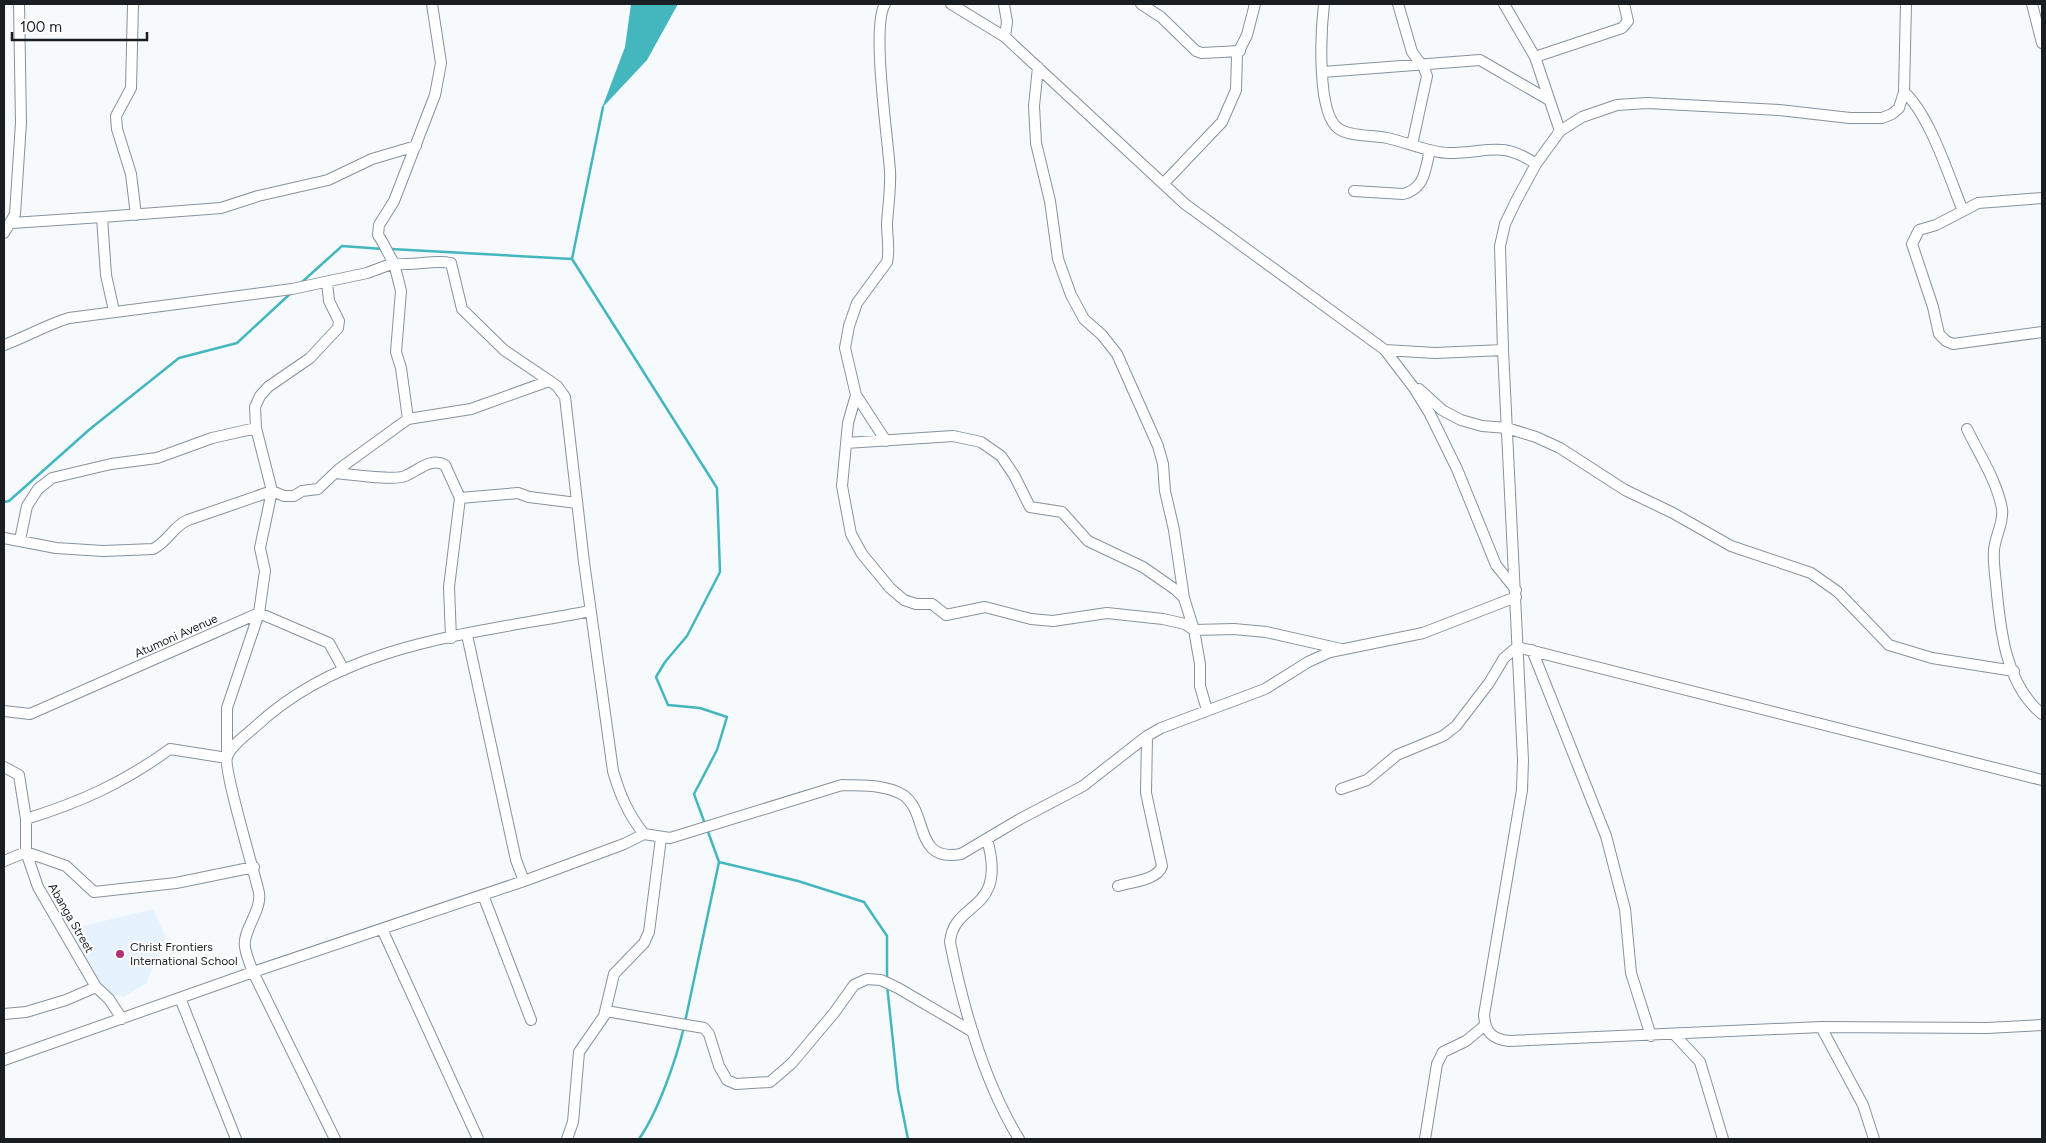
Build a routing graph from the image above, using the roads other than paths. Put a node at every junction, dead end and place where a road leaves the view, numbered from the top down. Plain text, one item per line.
1 (19, 4) edge
2 (133, 4) edge
3 (432, 4) edge
4 (885, 4) edge
5 (951, 4) edge
6 (1004, 4) edge
7 (1142, 4) edge
8 (1255, 4) edge
9 (1324, 4) edge
10 (1398, 4) edge
11 (1504, 4) edge
12 (1624, 4) edge
13 (1906, 4) edge
14 (2032, 4) edge
15 (1005, 37) junction
16 (2042, 43) edge
17 (1240, 51) junction
18 (1535, 57) junction
19 (1038, 66) junction
20 (1423, 66) junction
21 (1323, 72) junction
22 (1904, 92) junction
23 (1549, 100) junction
24 (1560, 131) junction
25 (1412, 144) junction
26 (416, 146) junction
27 (1430, 150) junction
28 (1536, 164) junction
29 (1163, 184) junction
30 (1354, 191) dead end
31 (2042, 198) edge
32 (1963, 210) junction
33 (136, 215) junction
34 (102, 217) junction
35 (12, 223) junction
36 (4, 233) edge
37 (394, 263) junction
38 (327, 282) junction
39 (114, 311) junction
40 (2042, 332) edge
41 (4, 345) edge
42 (1385, 350) junction
43 (1502, 350) junction
44 (1400, 368) junction
45 (549, 381) junction
46 (856, 395) junction
47 (408, 419) junction
48 (256, 428) junction
49 (1507, 428) junction
50 (1967, 429) dead end
51 (886, 442) junction
52 (846, 443) junction
53 (335, 473) junction
54 (272, 491) junction
55 (460, 498) junction
56 (577, 503) junction
57 (4, 538) edge
58 (20, 540) junction
59 (1516, 594) junction
60 (1184, 598) junction
61 (590, 611) junction
62 (260, 613) junction
63 (1194, 630) junction
64 (467, 635) junction
65 (451, 638) junction
66 (1517, 646) junction
67 (1341, 649) junction
68 (1532, 650) junction
69 (344, 670) junction
70 (2014, 671) junction
71 (1207, 710) junction
72 (4, 712) edge
73 (2042, 714) edge
74 (1147, 736) junction
75 (227, 758) junction
76 (4, 767) edge
77 (2042, 780) edge
78 (1341, 789) dead end
79 (26, 819) junction
80 (644, 834) junction
81 (661, 838) junction
82 (987, 839) junction
83 (26, 852) junction
84 (4, 861) edge
85 (254, 867) junction
86 (524, 881) junction
87 (1118, 886) dead end
88 (483, 894) junction
89 (382, 929) junction
90 (253, 972) junction
91 (96, 987) junction
92 (180, 998) junction
93 (606, 1011) junction
94 (4, 1014) edge
95 (122, 1019) junction
96 (531, 1020) dead end
97 (1484, 1026) junction
98 (1821, 1027) junction
99 (2042, 1027) edge
100 (973, 1032) junction
101 (1674, 1034) junction
102 (1651, 1036) junction
103 (4, 1060) edge
104 (236, 1139) edge
105 (335, 1139) edge
106 (478, 1139) edge
107 (567, 1139) edge
108 (1019, 1139) edge
109 (1425, 1139) edge
110 (1723, 1139) edge
111 (1874, 1139) edge

1 - 35 street
2 - 33 street
3 - 26 street
4 - 46 street
5 - 15 street
6 - 15 street
7 - 17 street
8 - 17 street
9 - 21 street
10 - 20 street
11 - 18 street
12 - 18 street
13 - 22 street
14 - 16 street
15 - 19 street
17 - 29 street
18 - 23 street
19 - 29 street
19 - 60 street
20 - 21 street
20 - 23 street
20 - 25 street
21 - 25 street
22 - 24 street
22 - 32 street
23 - 24 street
24 - 28 street
25 - 27 street
26 - 33 street
26 - 37 street
27 - 28 street
27 - 30 street
28 - 43 street
29 - 42 street
31 - 32 street
32 - 40 street
33 - 34 street
34 - 35 street
34 - 39 street
35 - 36 street
37 - 38 street
37 - 45 street
37 - 47 street
38 - 39 street
38 - 48 street
39 - 41 street
42 - 43 street
42 - 44 street
43 - 49 street
44 - 49 street
44 - 59 street
45 - 47 street
45 - 56 street
46 - 51 street
46 - 52 street
47 - 53 street
48 - 54 street
48 - 58 street
49 - 59 street
49 - 70 street
50 - 70 street
51 - 52 street
51 - 60 street
52 - 63 street
53 - 54 street
53 - 55 street
54 - 58 street
54 - 62 street
55 - 56 street
55 - 65 street
56 - 61 street
57 - 58 street
59 - 66 street
59 - 67 street
60 - 63 street
61 - 64 street
61 - 80 street
62 - 69 street
62 - 72 street, Atumoni Avenue
62 - 75 street
63 - 67 street
63 - 71 street
64 - 65 street
64 - 86 street
65 - 69 street
66 - 68 street
66 - 78 street
66 - 97 street
67 - 71 street
68 - 77 street
68 - 102 street
69 - 75 street
70 - 73 street
71 - 74 street
74 - 82 street
74 - 87 street
75 - 79 street
75 - 85 street
76 - 79 street, Abanga Street
79 - 83 street, Abanga Street
80 - 81 street
80 - 86 street
81 - 82 street
81 - 93 street
82 - 100 street
83 - 84 street
83 - 85 street
83 - 91 street, Abanga Street
85 - 90 street
86 - 88 street
88 - 89 street
88 - 96 street
89 - 90 street
89 - 106 street
90 - 92 street
90 - 105 street
91 - 94 street
91 - 95 street, Abanga Street
92 - 95 street
92 - 104 street
93 - 100 street
93 - 107 street
95 - 103 street
97 - 102 street
97 - 109 street
98 - 99 street
98 - 101 street
98 - 111 street
100 - 108 street
101 - 102 street
101 - 110 street

